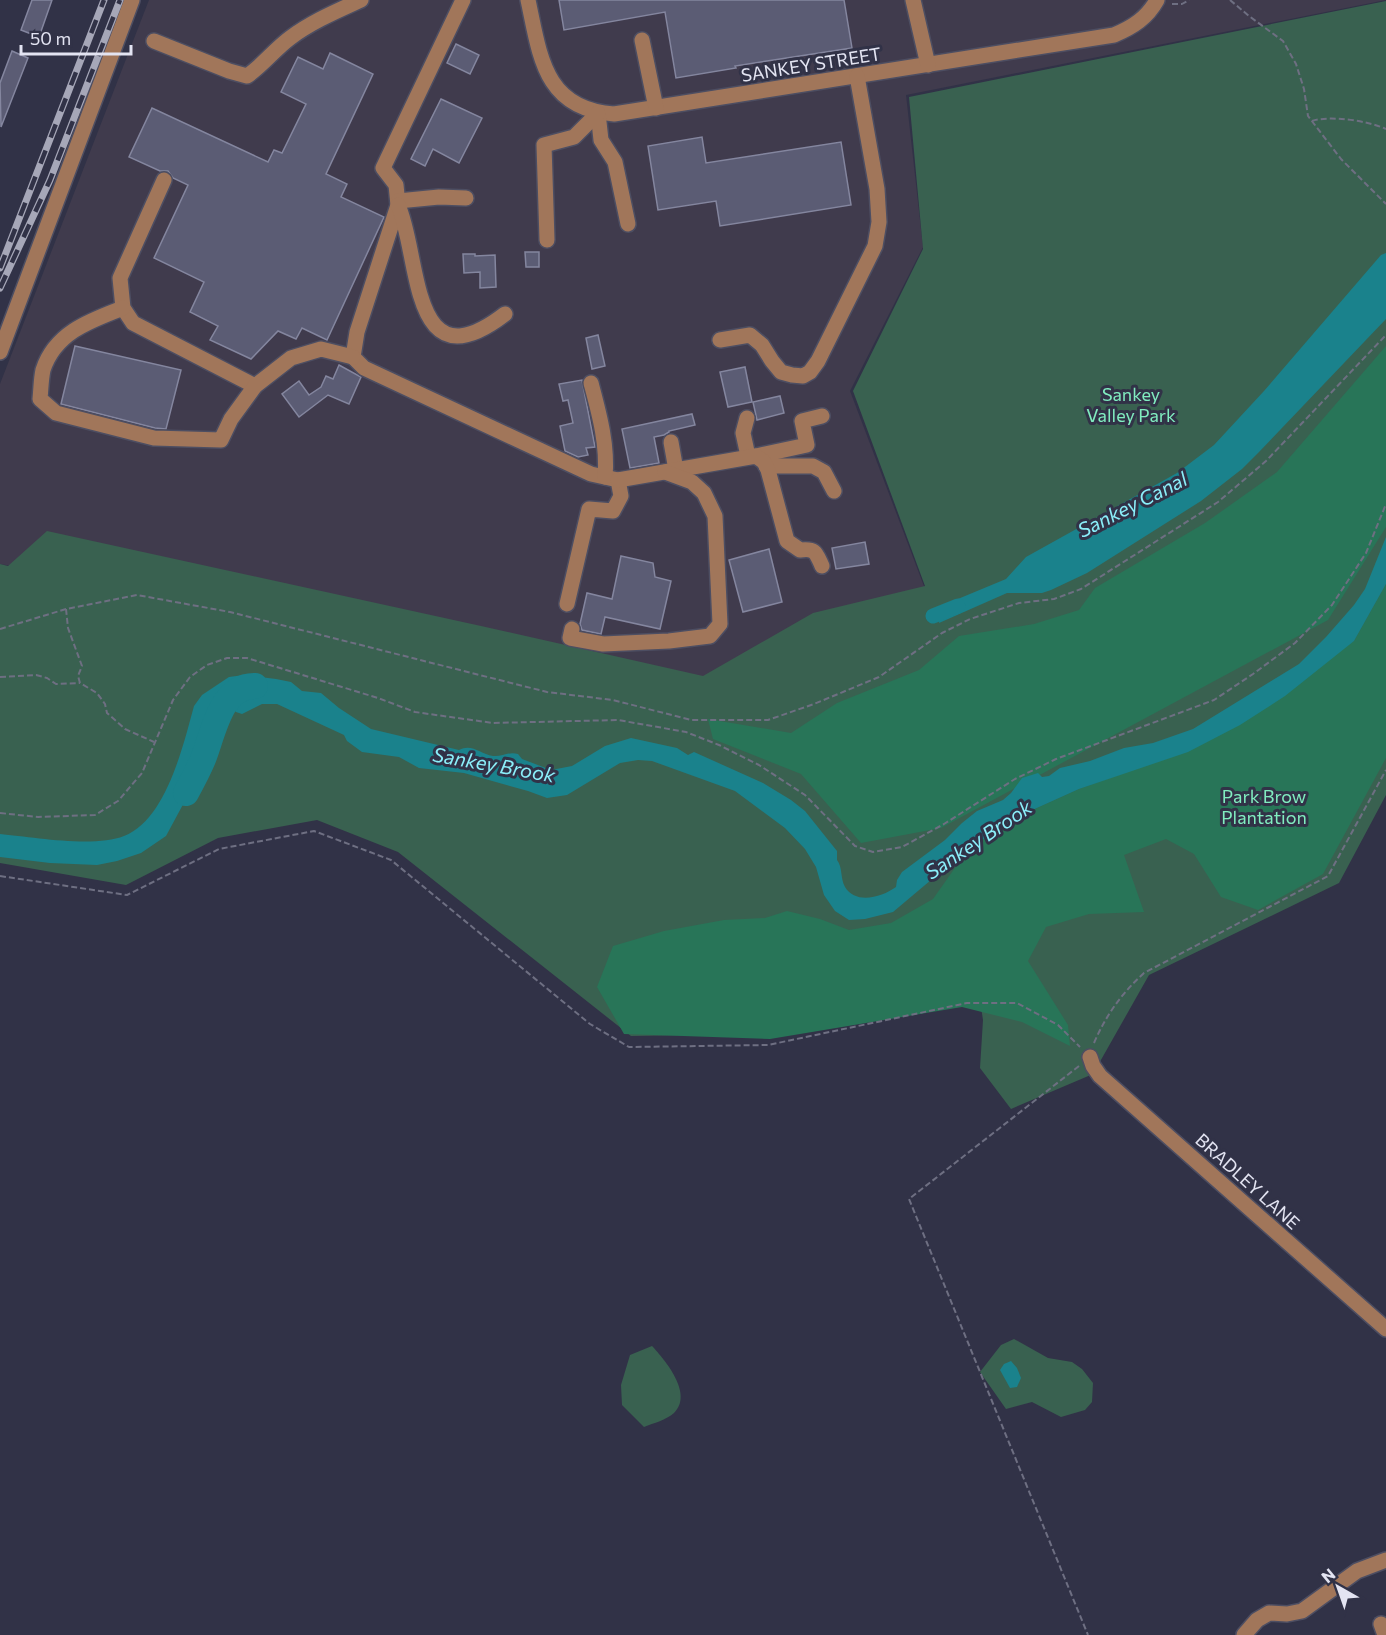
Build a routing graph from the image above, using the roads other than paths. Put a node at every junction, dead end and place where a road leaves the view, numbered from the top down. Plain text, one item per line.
1 (132, 0) edge
2 (361, 0) edge
3 (463, 0) edge
4 (528, 0) edge
5 (913, 0) edge
6 (1156, 0) edge
7 (642, 40) dead end
8 (154, 41) dead end
9 (928, 65) junction
10 (857, 76) junction
11 (656, 108) junction
12 (598, 113) junction
13 (164, 180) dead end
14 (466, 198) dead end
15 (398, 203) junction
16 (628, 224) dead end
17 (548, 240) dead end
18 (123, 308) junction
19 (505, 314) dead end
20 (720, 340) dead end
21 (0, 352) edge
22 (353, 357) junction
23 (591, 382) dead end
24 (255, 386) junction
25 (822, 416) dead end
26 (747, 418) dead end
27 (671, 442) dead end
28 (756, 459) junction
29 (671, 471) junction
30 (611, 478) junction
31 (834, 491) dead end
32 (822, 566) dead end
33 (567, 604) dead end
34 (572, 629) dead end
35 (1090, 1057) road end
36 (1386, 1329) edge
37 (1386, 1560) edge
38 (1244, 1635) edge

1 - 21 street
2 - 8 street
3 - 15 street
4 - 12 street, SANKEY STREET
5 - 9 street
6 - 9 street, SANKEY STREET
7 - 11 street
9 - 10 street, SANKEY STREET
10 - 11 street, SANKEY STREET
10 - 20 street
11 - 12 street, SANKEY STREET
12 - 16 street
12 - 17 street
13 - 18 street
14 - 15 street
15 - 19 street
15 - 22 street
18 - 24 street
18 - 24 street
22 - 24 street
22 - 30 street
23 - 30 street
25 - 28 street
26 - 28 street
27 - 29 street
28 - 29 street
28 - 31 street
28 - 32 street
29 - 30 street
29 - 34 street
30 - 33 street
35 - 36 street, BRADLEY LANE
37 - 38 street

